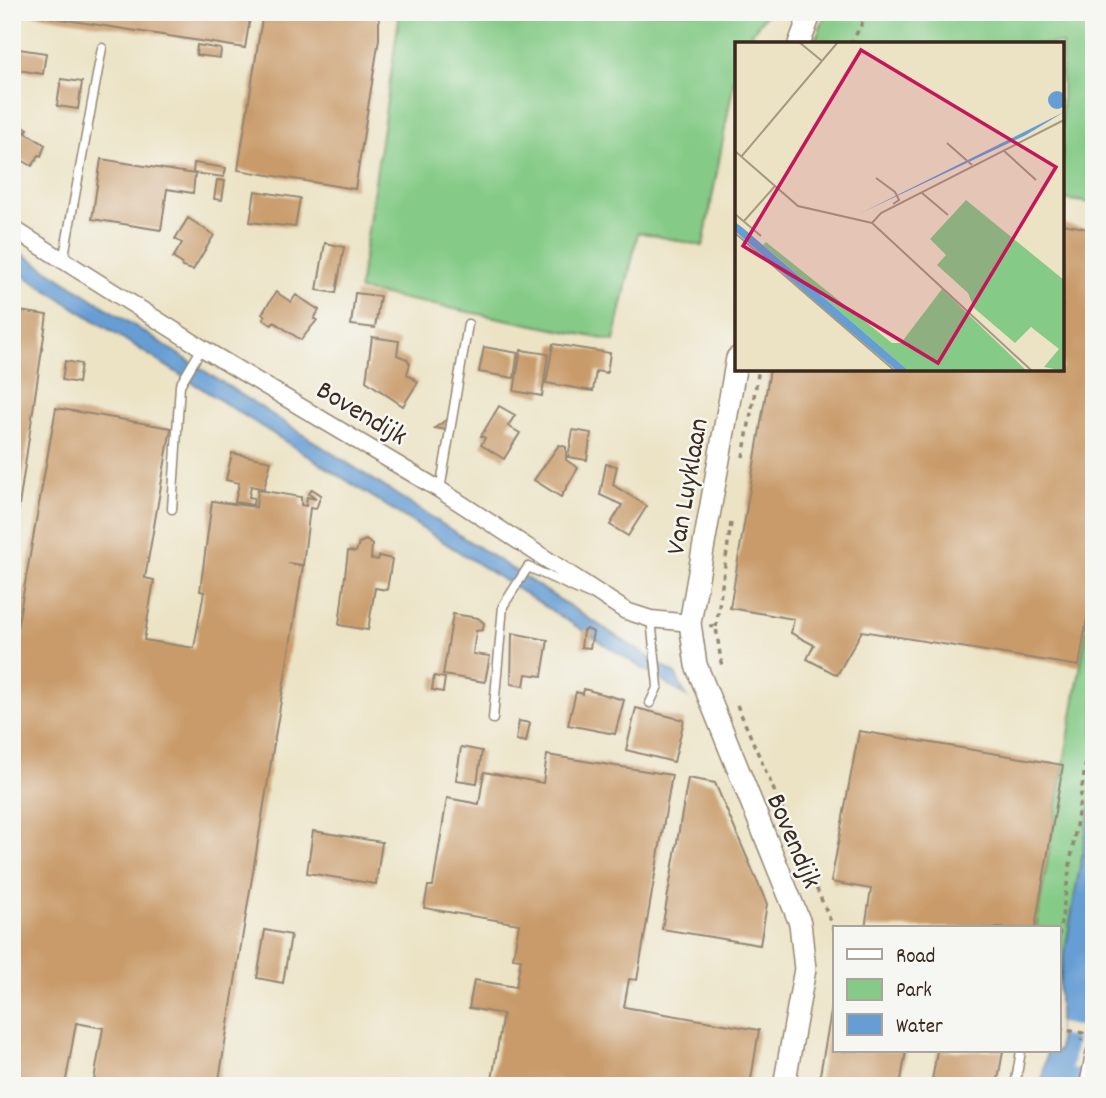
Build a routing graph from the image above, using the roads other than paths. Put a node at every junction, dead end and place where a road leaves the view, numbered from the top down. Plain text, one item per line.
1 (811, 12) edge
2 (800, 42) edge
3 (102, 48) dead end
4 (12, 229) edge
5 (63, 261) junction
6 (468, 324) dead end
7 (200, 352) junction
8 (735, 369) edge
9 (440, 491) junction
10 (172, 509) dead end
11 (626, 611) junction
12 (651, 619) junction
13 (690, 623) junction
14 (650, 704) dead end
15 (493, 719) dead end
16 (1021, 1052) edge
17 (1094, 1054) edge
18 (784, 1086) edge
19 (1015, 1086) edge
20 (1088, 1086) edge

1 - 2 street
3 - 5 lane
4 - 5 street, Bovendijk
5 - 7 street, Bovendijk
6 - 9 lane
7 - 9 street, Bovendijk
7 - 10 lane
8 - 13 street, Van Luyklaan
9 - 11 street, Bovendijk
11 - 12 street, Bovendijk
11 - 15 lane
12 - 13 street, Bovendijk
12 - 14 lane
13 - 18 street, Bovendijk
16 - 19 lane
17 - 20 street

